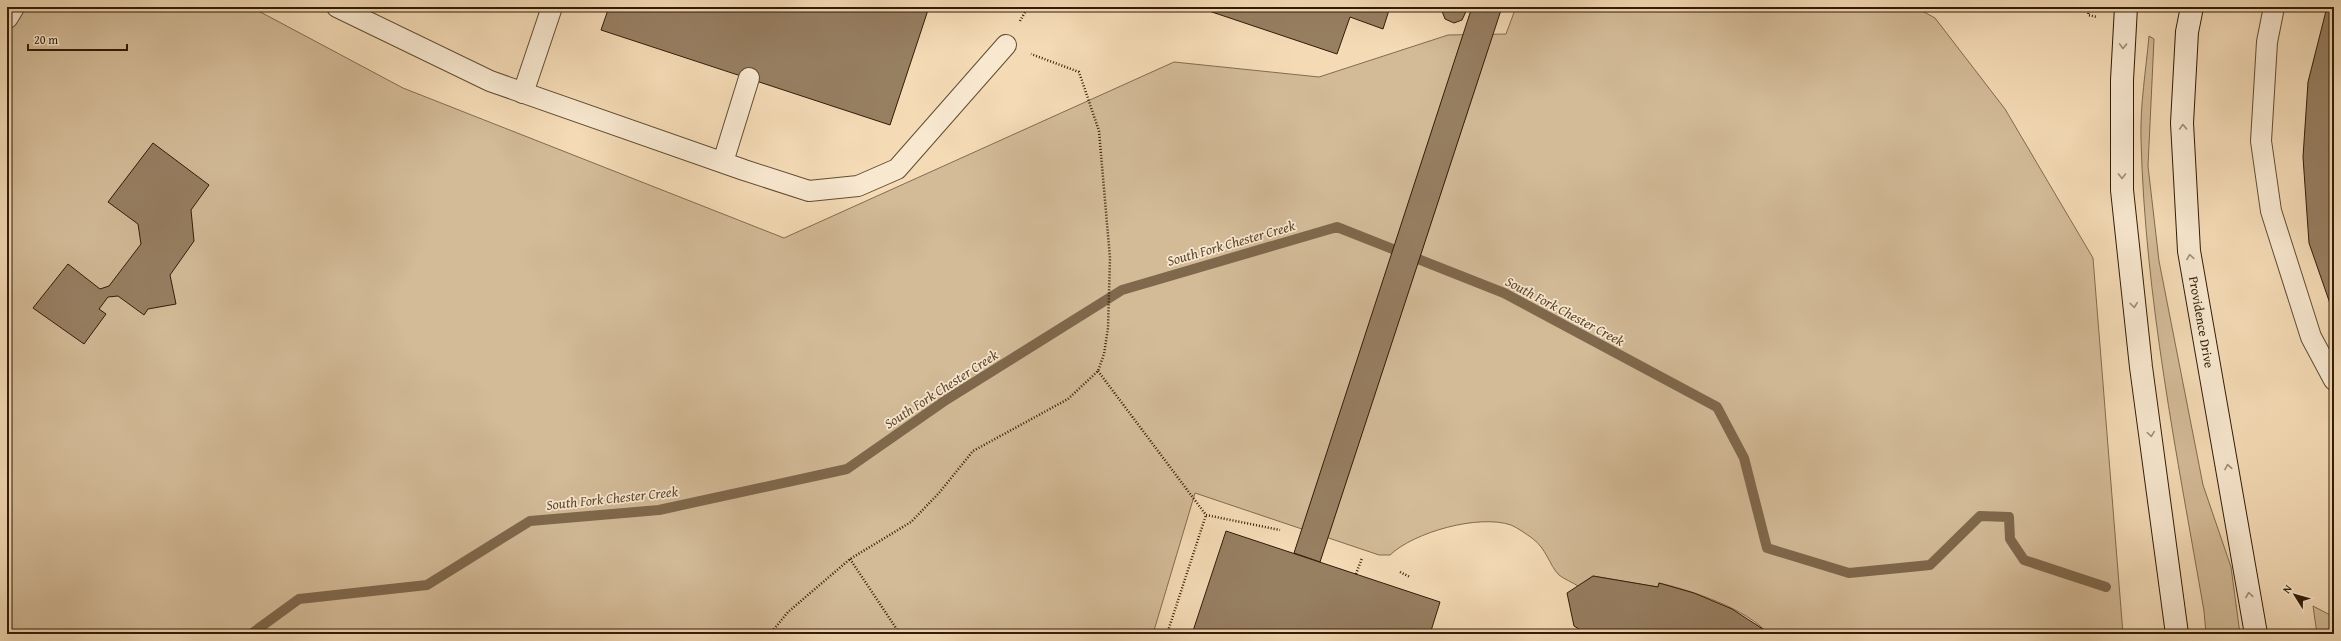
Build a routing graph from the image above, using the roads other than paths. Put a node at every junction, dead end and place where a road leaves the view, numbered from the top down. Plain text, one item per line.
1 (13, 7) edge
2 (337, 7) edge
3 (552, 7) edge
4 (2126, 7) edge
5 (2192, 7) edge
6 (2274, 7) edge
7 (7, 17) edge
8 (1006, 45) road end
9 (749, 78) dead end
10 (523, 93) junction
11 (723, 162) junction
12 (2334, 380) edge
13 (2178, 634) edge
14 (2256, 634) edge

1 - 7 main road
2 - 10 lane
3 - 10 lane
4 -> 13 main road
14 -> 5 main road, Providence Drive
6 - 12 lane
8 - 11 lane
9 - 11 lane
10 - 11 lane

